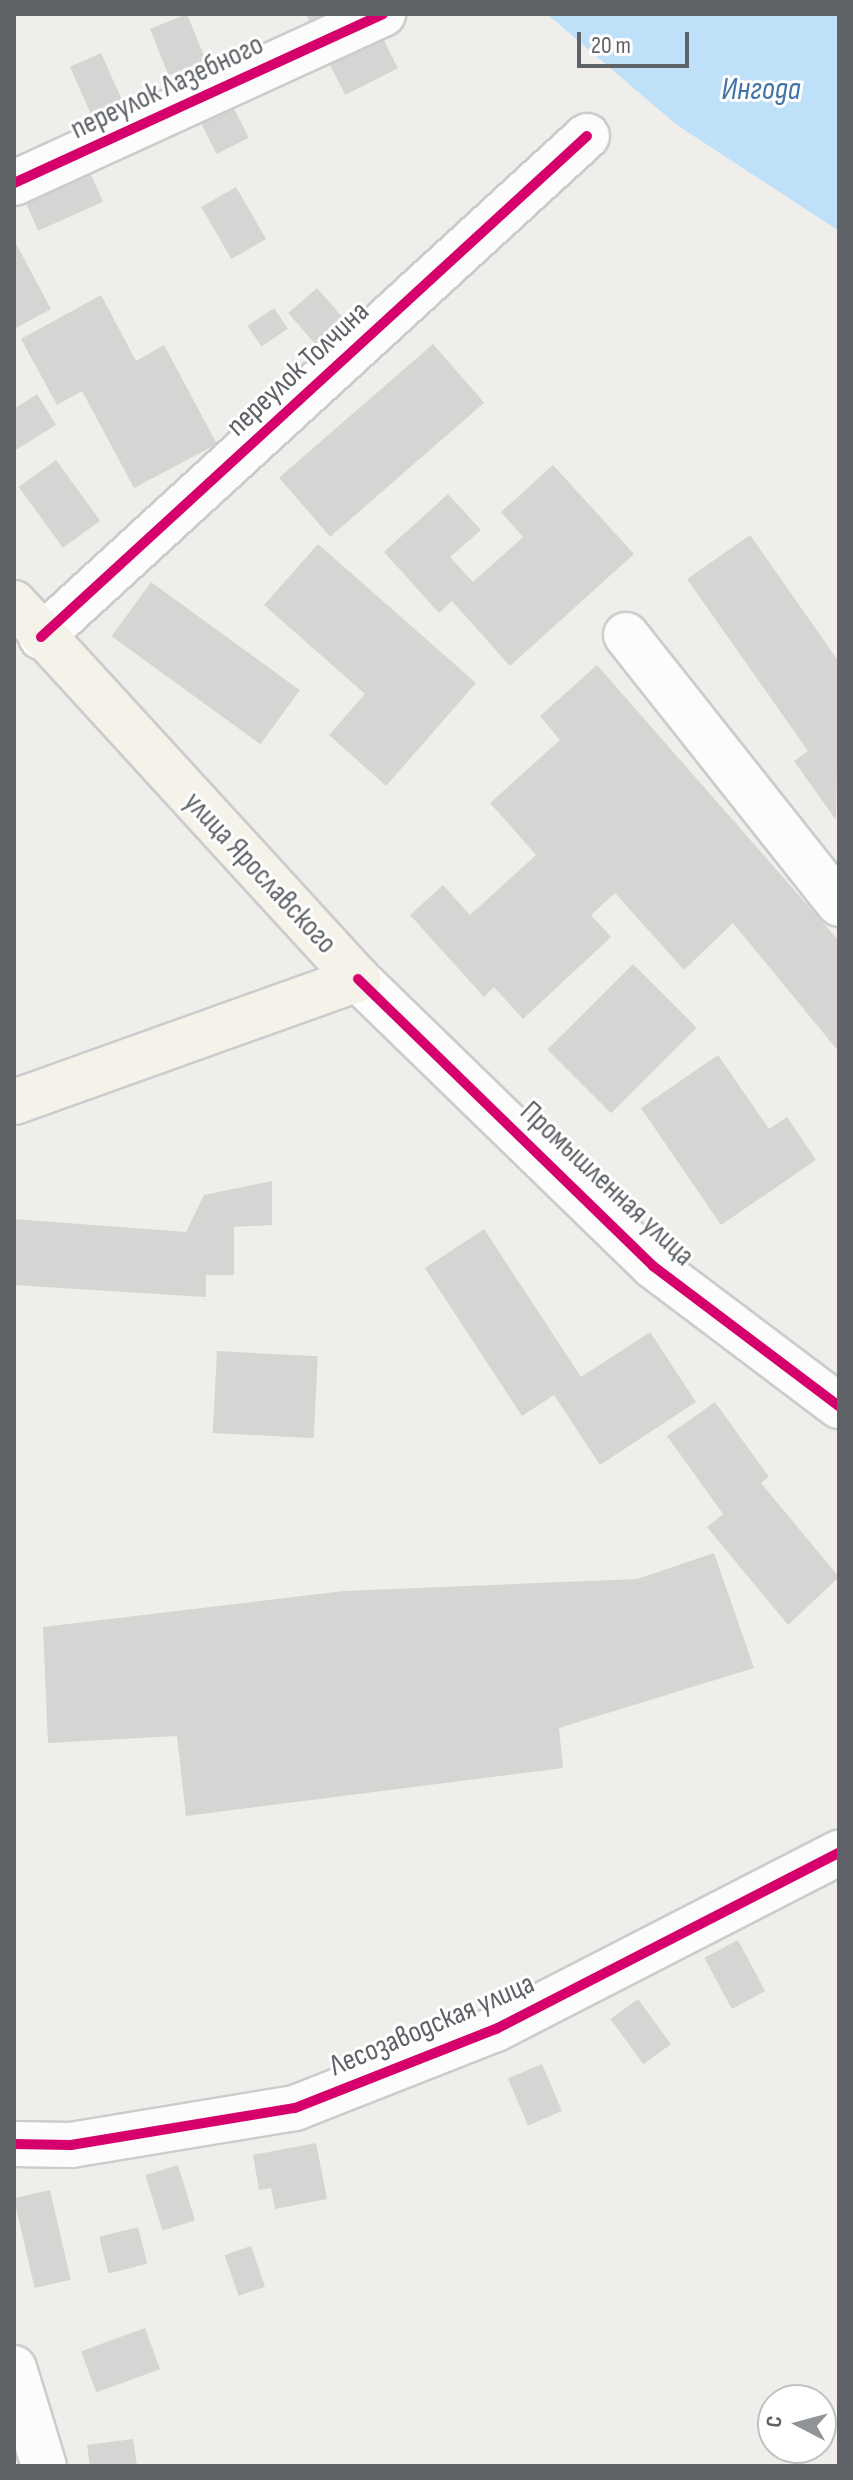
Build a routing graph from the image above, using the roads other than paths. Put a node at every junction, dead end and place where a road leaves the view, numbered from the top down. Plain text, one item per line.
1 (383, 14) edge
2 (587, 136) dead end
3 (14, 183) edge
4 (14, 603) edge
5 (626, 635) dead end
6 (41, 637) junction
7 (839, 904) edge
8 (358, 979) junction
9 (14, 1102) edge
10 (839, 1406) edge
11 (839, 1853) edge
12 (14, 2144) edge
13 (14, 2368) edge
14 (31, 2455) edge

1 - 3 street, переулок Лазебного
2 - 6 street, переулок Толчина
4 - 6 main road, улица Ярославского
5 - 7 street
6 - 8 main road, улица Ярославского
8 - 9 main road, улица Ярославского
8 - 10 street, Промышленная улица
11 - 12 street, Лесозаводская улица
13 - 14 street

